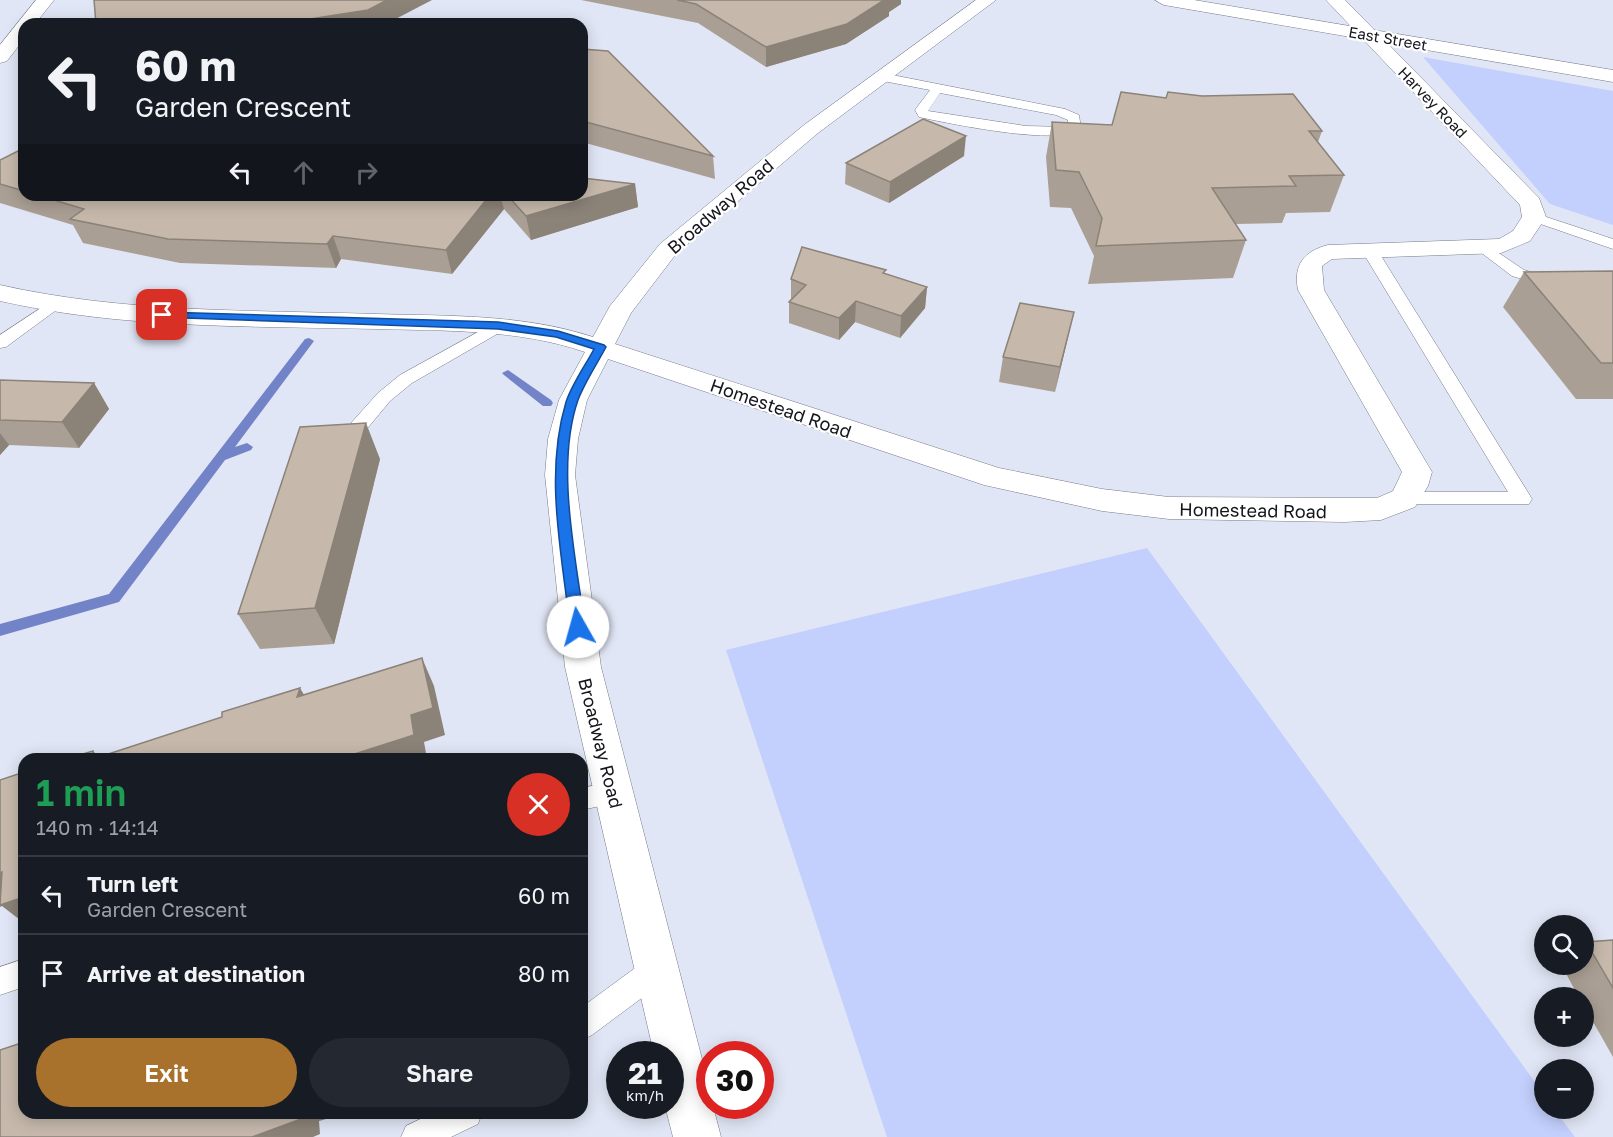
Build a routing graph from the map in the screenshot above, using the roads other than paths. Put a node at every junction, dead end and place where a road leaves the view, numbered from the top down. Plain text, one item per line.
1 (45, 0) edge
2 (1164, 0) edge
3 (1335, 0) edge
4 (976, 4) edge
5 (31, 18) edge
6 (18, 35) edge
7 (1369, 35) junction
8 (0, 57) edge
9 (1613, 76) edge
10 (882, 77) junction
11 (936, 90) junction
12 (1533, 210) junction
13 (1613, 244) edge
14 (1484, 248) junction
15 (1370, 251) junction
16 (1567, 285) edge
17 (0, 293) edge
18 (53, 305) junction
19 (498, 326) junction
20 (0, 343) edge
21 (600, 347) junction
22 (359, 426) edge
23 (1404, 499) junction
24 (613, 793) junction
25 (588, 798) edge
26 (656, 970) junction
27 (18, 975) edge
28 (0, 981) edge
29 (588, 1021) edge
30 (454, 1119) edge
31 (417, 1137) edge
32 (697, 1137) edge

1 - 5 street
2 - 7 street, East Street
3 - 7 street, Harvey Road
4 - 10 street, Broadway Road
6 - 8 street
7 - 9 street, East Street
7 - 12 street, Harvey Road
10 - 11 lane
10 - 21 street, Broadway Road
11 - 11 lane
12 - 13 lane
12 - 14 street
14 - 15 street
14 - 16 lane
15 - 23 street
15 - 23 lane
17 - 18 street, Homestead Road
18 - 19 street, Homestead Road
18 - 20 lane
19 - 21 street, Homestead Road
19 - 22 lane
21 - 23 street, Homestead Road
21 - 24 street, Broadway Road
24 - 25 lane
24 - 26 street, Broadway Road
26 - 29 lane
26 - 32 street, Broadway Road
27 - 28 lane
30 - 31 lane

